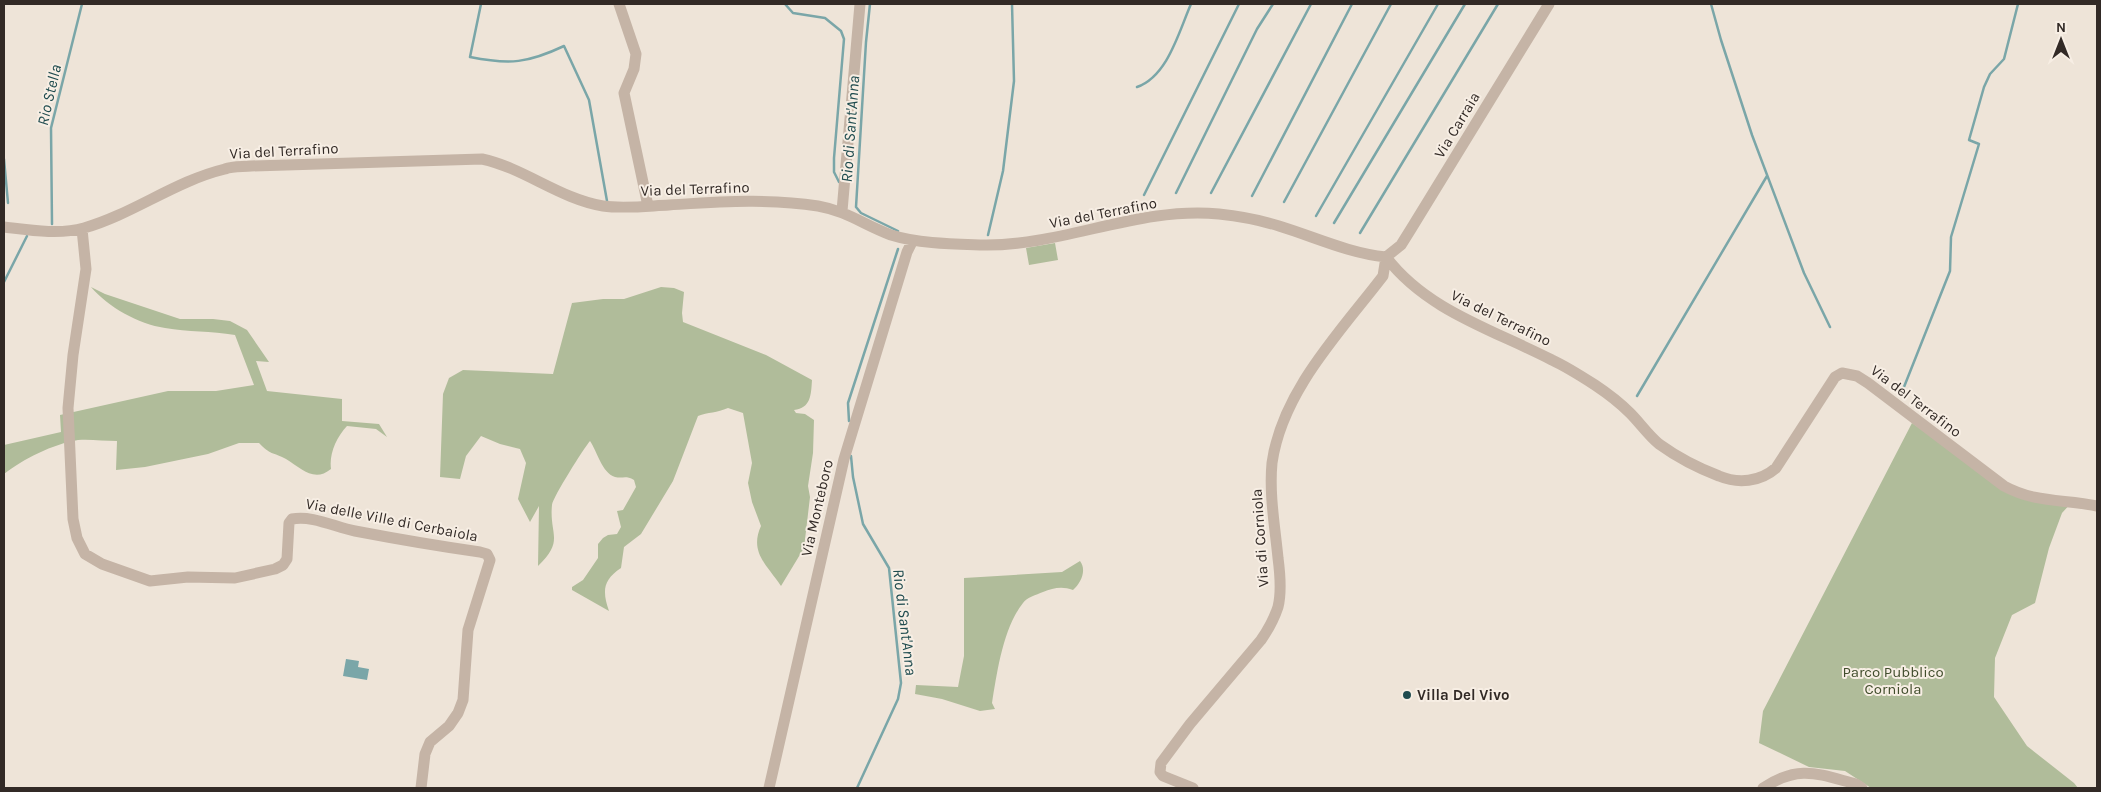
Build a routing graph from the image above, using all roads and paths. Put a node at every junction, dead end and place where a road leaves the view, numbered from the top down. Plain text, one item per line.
1 (620, 4) edge
2 (860, 4) edge
3 (1549, 4) edge
4 (648, 206) junction
5 (842, 211) junction
6 (4, 227) edge
7 (82, 229) junction
8 (913, 240) junction
9 (1386, 258) junction
10 (2097, 506) edge
11 (420, 788) edge
12 (769, 788) edge
13 (1193, 788) edge
14 (1763, 788) edge
15 (1862, 788) edge

1 - 4 street
2 - 5 street
3 - 9 street, Via Carraia
4 - 5 street, Via del Terrafino
4 - 7 street, Via del Terrafino
5 - 8 street, Via del Terrafino
6 - 7 street, Via del Terrafino
7 - 11 street, Via delle Ville di Cerbaiola
8 - 9 street, Via del Terrafino
8 - 12 street, Via Monteboro
9 - 10 street, Via del Terrafino
9 - 13 street, Via di Corniola
14 - 15 street

